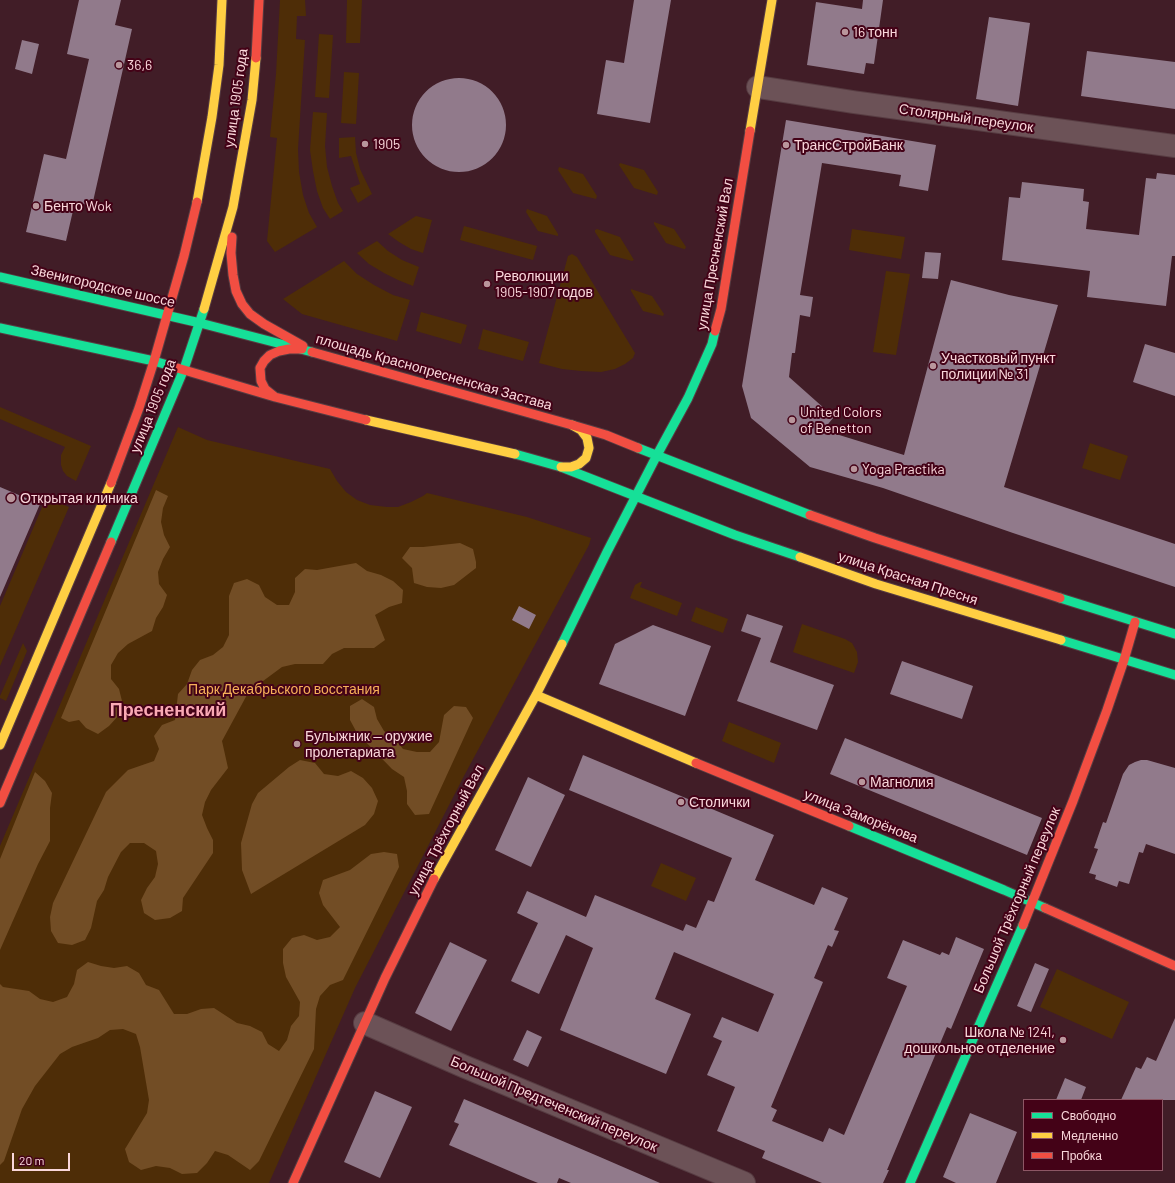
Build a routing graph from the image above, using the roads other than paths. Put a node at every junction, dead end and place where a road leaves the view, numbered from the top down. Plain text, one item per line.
1 (222, 0) edge
2 (259, 0) edge
3 (772, 0) edge
4 (758, 87) junction
5 (1175, 146) edge
6 (233, 208) junction
7 (0, 277) edge
8 (167, 315) junction
9 (200, 323) junction
10 (0, 328) edge
11 (304, 350) junction
12 (314, 352) junction
13 (154, 361) junction
14 (184, 369) junction
15 (275, 397) junction
16 (572, 425) junction
17 (657, 455) junction
18 (561, 467) junction
19 (636, 497) junction
20 (1135, 622) junction
21 (1175, 634) edge
22 (1124, 660) junction
23 (1175, 675) edge
24 (536, 695) junction
25 (0, 745) edge
26 (0, 803) edge
27 (1033, 903) junction
28 (1175, 966) edge
29 (365, 1023) junction
30 (293, 1183) edge
31 (744, 1183) edge
32 (910, 1183) edge

1 - 8 main road, улица 1905 года
2 - 6 main road, улица 1905 года
3 - 4 main road, улица Пресненский Вал
4 - 5 street, Столярный переулок
4 - 17 main road, улица Пресненский Вал
6 - 9 main road, улица 1905 года
6 - 12 main road
7 - 8 main road, Звенигородское шоссе
8 - 9 main road, Звенигородское шоссе
8 - 13 main road, улица 1905 года
9 - 11 main road, площадь Краснопресненская Застава
9 - 14 main road, улица 1905 года
10 - 13 main road
11 - 12 main road, площадь Краснопресненская Застава
11 - 15 main road
12 - 16 main road, площадь Краснопресненская Застава
13 - 14 main road
13 - 25 main road, улица 1905 года
14 - 15 main road
14 - 26 main road, улица 1905 года
15 - 18 main road
16 - 17 main road, площадь Краснопресненская Застава
16 - 18 main road
17 - 19 main road, улица Пресненский Вал
17 - 20 main road, улица Красная Пресня
18 - 19 main road
19 - 22 main road, улица Красная Пресня
19 - 24 main road, улица Трёхгорный Вал
20 - 21 main road, улица Красная Пресня
20 - 22 main road, Большой Трёхгорный переулок
22 - 23 main road, улица Красная Пресня
22 - 27 main road, Большой Трёхгорный переулок
24 - 27 main road, улица Заморёнова
24 - 29 main road, улица Трёхгорный Вал
27 - 28 main road, улица Заморёнова
27 - 32 main road, Большой Трёхгорный переулок
29 - 30 main road, улица Трёхгорный Вал
29 - 31 street, Большой Предтеченский переулок

